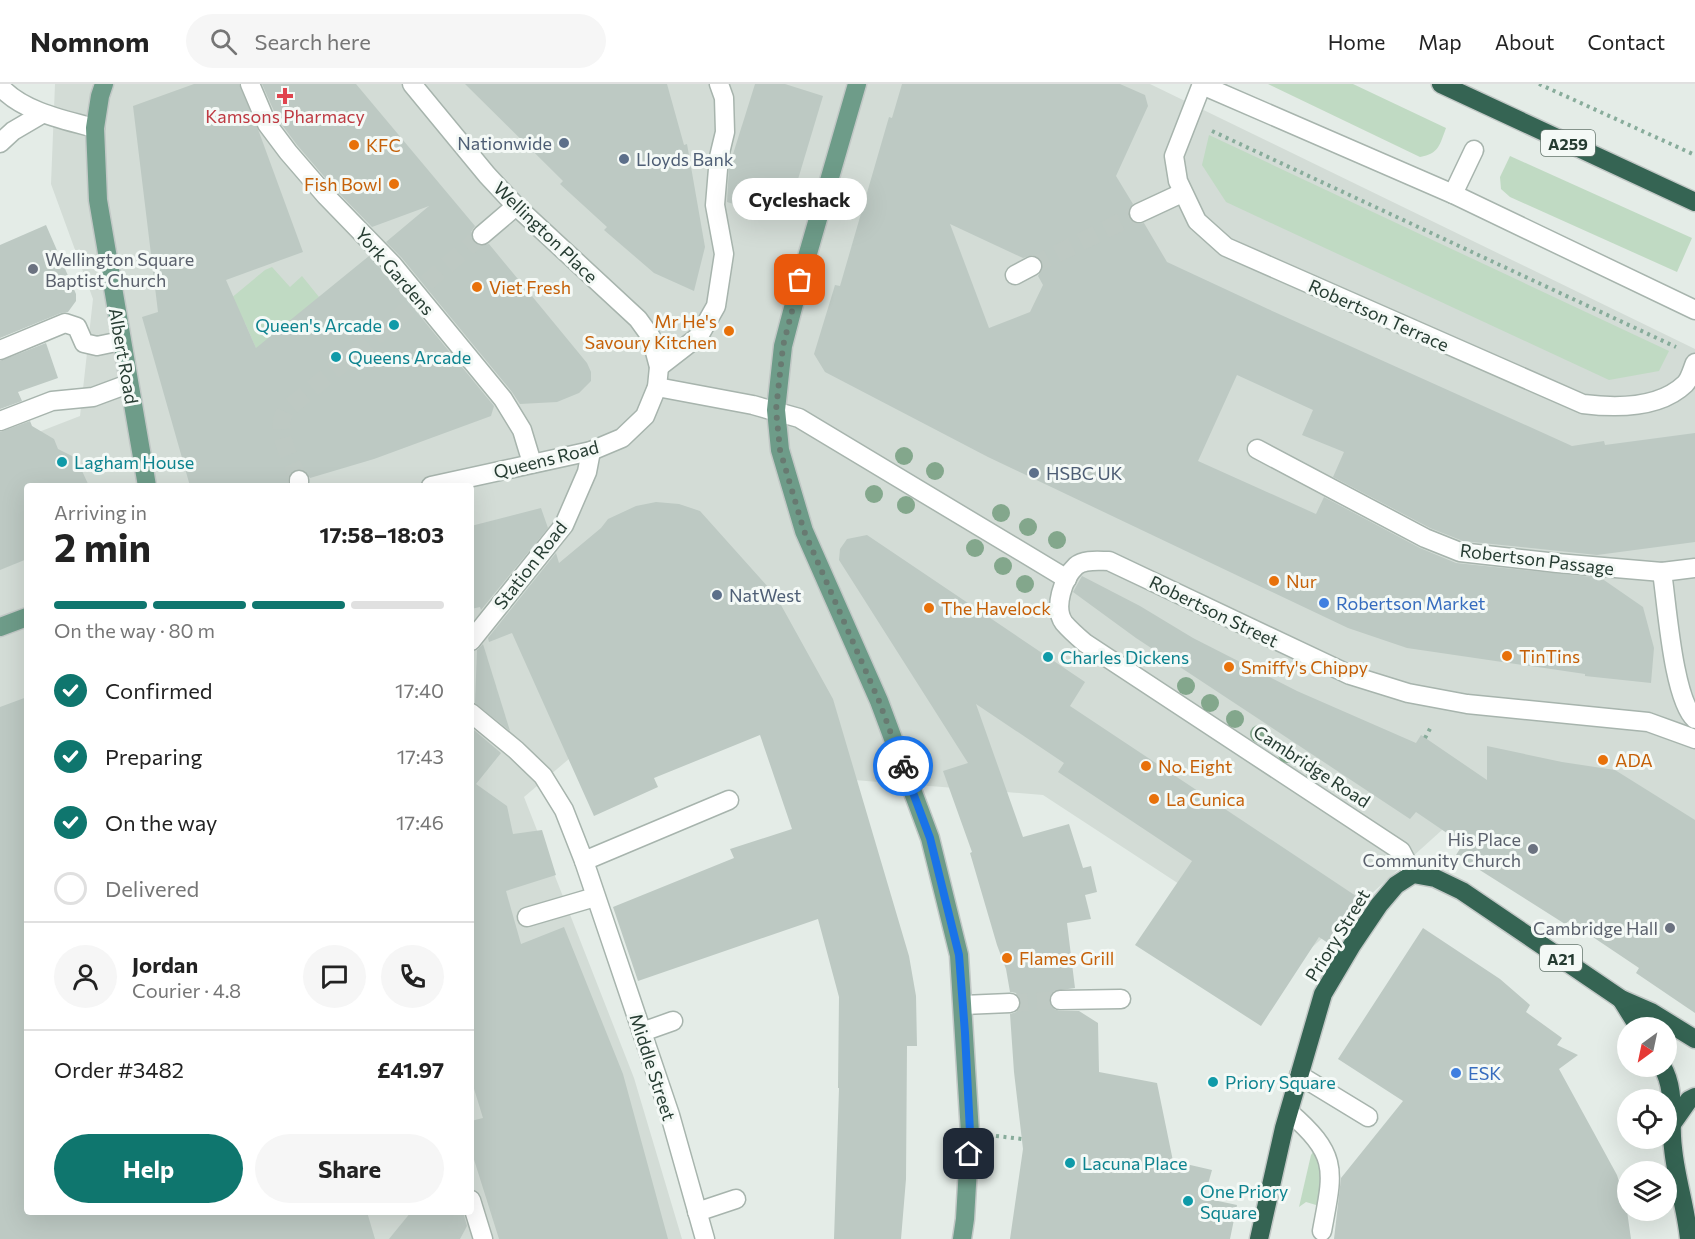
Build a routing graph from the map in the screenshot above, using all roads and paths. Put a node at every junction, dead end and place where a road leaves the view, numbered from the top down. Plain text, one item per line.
1 (104, 84) edge
2 (250, 84) edge
3 (412, 84) edge
4 (719, 84) edge
5 (857, 84) edge
6 (1441, 84) edge
7 (1539, 84) edge
8 (1202, 85) edge
9 (0, 86) edge
10 (42, 114) junction
11 (1187, 119) junction
12 (94, 128) junction
13 (0, 143) edge
14 (1474, 150) dead end
15 (1695, 155) edge
16 (1182, 193) junction
17 (1453, 194) junction
18 (1695, 202) edge
19 (516, 206) junction
20 (1139, 213) tunnel mouth
21 (482, 235) tunnel mouth
22 (1032, 267) tunnel mouth
23 (1014, 275) dead end
24 (1695, 310) edge
25 (121, 341) junction
26 (0, 350) edge
27 (1690, 357) edge
28 (658, 367) junction
29 (128, 384) junction
30 (657, 387) junction
31 (776, 410) junction
32 (0, 421) edge
33 (1257, 448) dead end
34 (591, 451) junction
35 (532, 463) junction
36 (146, 483) edge
37 (444, 483) edge
38 (1695, 567) edge
39 (1662, 572) junction
40 (1067, 579) junction
41 (24, 618) edge
42 (0, 627) edge
43 (474, 631) edge
44 (474, 715) edge
45 (1695, 720) edge
46 (1695, 739) edge
47 (729, 800) dead end
48 (584, 861) junction
49 (1413, 874) junction
50 (596, 897) junction
51 (527, 917) dead end
52 (1121, 999) dead end
53 (1621, 999) junction
54 (1060, 1000) tunnel mouth
55 (1010, 1003) tunnel mouth
56 (963, 1005) junction
57 (1632, 1017) edge
58 (674, 1021) dead end
59 (642, 1032) junction
60 (1695, 1039) edge
61 (1299, 1075) junction
62 (1695, 1097) edge
63 (1289, 1112) junction
64 (1368, 1117) dead end
65 (1677, 1117) edge
66 (1672, 1149) edge
67 (736, 1199) dead end
68 (474, 1210) edge
69 (697, 1212) junction
70 (1322, 1231) dead end
71 (483, 1239) edge
72 (705, 1239) edge
73 (962, 1239) edge
74 (1258, 1239) edge
75 (1689, 1239) edge

1 - 12 main road, Albert Road
2 - 35 street, York Gardens
3 - 19 street, Wellington Place
4 - 28 street
5 - 31 main road
6 - 18 highway, A259
7 - 15 path
8 - 11 street, Robertson Terrace
8 - 17 street
9 - 10 street
10 - 12 street
10 - 13 street
11 - 16 street, Robertson Terrace
11 - 27 path
12 - 25 main road, Albert Road
14 - 17 street
16 - 20 street
16 - 27 street, Robertson Terrace
17 - 24 street
19 - 21 street
19 - 28 street, Wellington Place
22 - 23 street
25 - 26 street
25 - 29 main road, Albert Road
28 - 30 street, Wellington Place
29 - 32 street
29 - 36 main road, Albert Road
30 - 31 street
30 - 34 street, Queens Road
31 - 40 street
31 - 56 main road
33 - 39 street, Robertson Passage
34 - 35 street, Queens Road
34 - 43 street, Station Road
35 - 37 street, Queens Road
38 - 39 street, Robertson Passage
39 - 45 street
40 - 46 street, Robertson Street
40 - 49 street, Cambridge Road
41 - 42 main road
44 - 48 street, Middle Street
47 - 48 street
48 - 50 street, Middle Street
49 - 53 highway, A21
49 - 61 highway, Priory Street
50 - 51 street
50 - 59 street, Middle Street
52 - 54 street
53 - 57 highway, A21
53 - 60 highway, A21
55 - 56 street
56 - 73 main road
58 - 59 street
59 - 69 street, Middle Street
61 - 63 highway, Priory Street
61 - 64 street
62 - 65 highway
63 - 70 street
63 - 74 highway, Priory Street
66 - 75 highway
67 - 69 street
68 - 71 street
69 - 72 street, Middle Street

